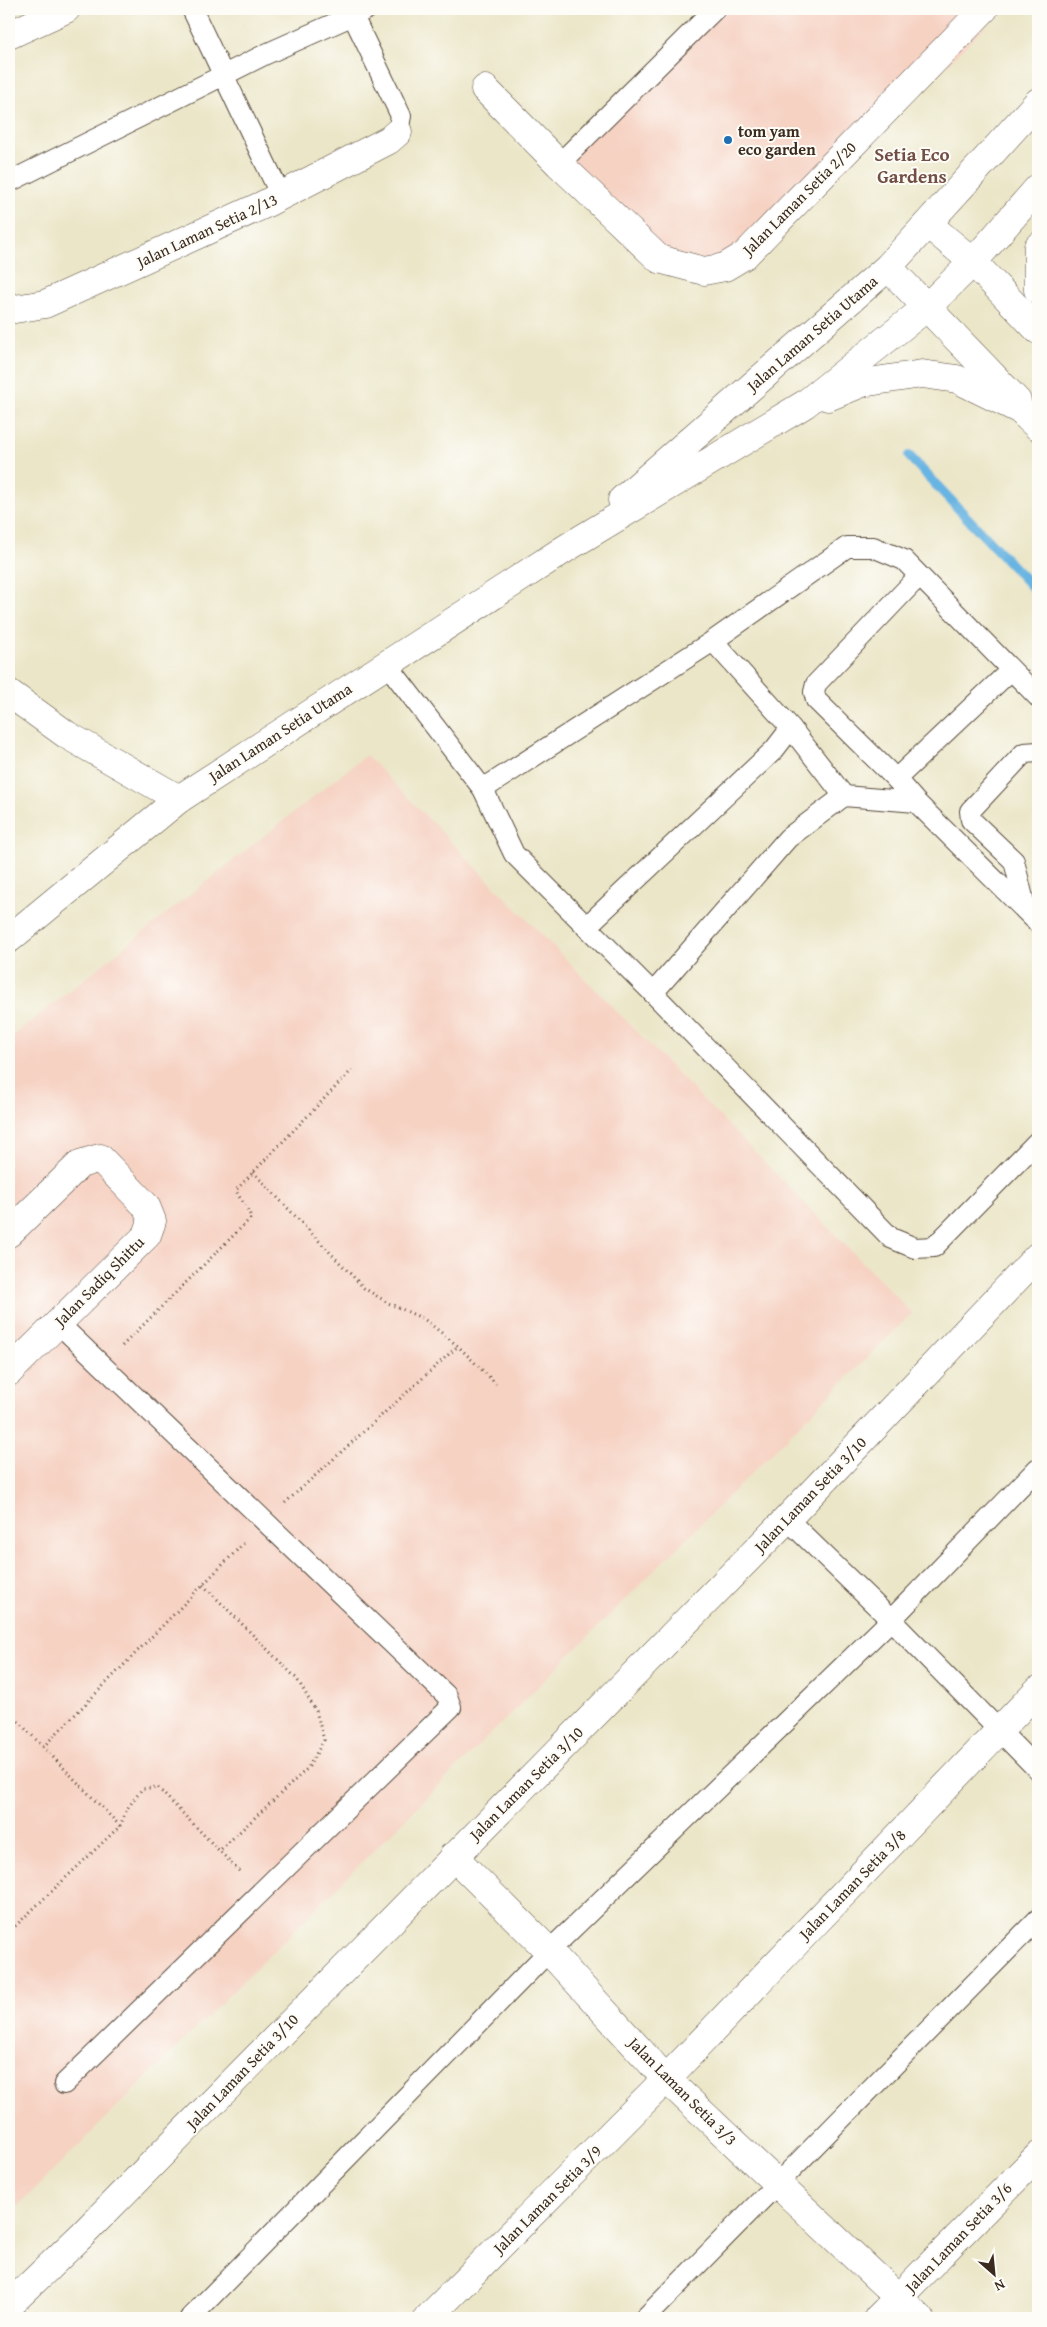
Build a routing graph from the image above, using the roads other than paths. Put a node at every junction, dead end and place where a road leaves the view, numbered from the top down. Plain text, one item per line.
1 (66, 9) edge
2 (192, 9) edge
3 (715, 9) edge
4 (984, 9) edge
5 (360, 12) edge
6 (9, 35) edge
7 (225, 75) junction
8 (485, 89) dead end
9 (1038, 102) edge
10 (398, 132) joint
11 (559, 164) junction
12 (9, 182) edge
13 (1038, 188) edge
14 (282, 196) junction
15 (928, 224) junction
16 (1038, 247) edge
17 (973, 262) junction
18 (888, 267) junction
19 (1038, 290) edge
20 (9, 306) edge
21 (927, 307) junction
22 (1038, 330) edge
23 (805, 404) junction
24 (1038, 423) edge
25 (1038, 427) edge
26 (568, 547) junction
27 (919, 576) junction
28 (713, 641) junction
29 (386, 663) junction
30 (1011, 670) junction
31 (9, 693) edge
32 (1038, 698) edge
33 (791, 728) junction
34 (1038, 752) edge
35 (896, 779) junction
36 (483, 789) junction
37 (844, 796) junction
38 (178, 799) junction
39 (916, 802) junction
40 (1032, 916) edge
41 (586, 927) junction
42 (9, 939) edge
43 (653, 993) junction
44 (1038, 1141) edge
45 (10, 1229) edge
46 (1038, 1256) edge
47 (58, 1323) junction
48 (9, 1372) edge
49 (1038, 1468) edge
50 (787, 1519) junction
51 (891, 1620) junction
52 (1038, 1690) edge
53 (999, 1730) junction
54 (1038, 1770) edge
55 (453, 1856) junction
56 (1038, 1919) edge
57 (549, 1951) junction
58 (666, 2079) junction
59 (64, 2084) dead end
60 (1038, 2156) edge
61 (778, 2182) junction
62 (899, 2298) junction
63 (9, 2305) edge
64 (190, 2318) edge
65 (428, 2318) edge
66 (645, 2318) edge
67 (878, 2318) edge
68 (920, 2318) edge

1 - 6 street
2 - 7 lane
3 - 11 lane
4 - 11 street, Jalan Laman Setia 2/20
5 - 7 lane
5 - 10 lane
7 - 12 lane
7 - 14 lane
8 - 11 street, Jalan Laman Setia 2/20
9 - 15 street, Jalan Laman Setia Utama
10 - 14 street, Jalan Laman Setia 2/13
13 - 17 street, Jalan Laman Setia Utama
14 - 20 street, Jalan Laman Setia 2/13
15 - 17 street
15 - 18 street, Jalan Laman Setia Utama
16 - 19 street
17 - 21 street, Jalan Laman Setia Utama
17 - 22 street
18 - 21 street
18 - 26 street, Jalan Laman Setia Utama
21 - 23 street, Jalan Laman Setia Utama
21 - 24 street
23 - 25 street
23 - 26 street, Jalan Laman Setia Utama
26 - 29 street, Jalan Laman Setia Utama
27 - 28 lane
27 - 30 lane
27 - 35 lane
28 - 33 lane
28 - 36 lane
29 - 36 lane
29 - 38 street, Jalan Laman Setia Utama
30 - 32 lane
30 - 35 lane
31 - 38 street
33 - 37 lane
33 - 41 lane
34 - 40 lane
35 - 39 lane
36 - 41 lane
37 - 39 lane
37 - 43 lane
38 - 42 street, Jalan Laman Setia Utama
39 - 40 lane
41 - 43 lane
43 - 44 lane
45 - 47 street, Jalan Sadiq Shittu
46 - 50 street, Jalan Laman Setia 3/10
47 - 48 street, Jalan Sadiq Shittu
47 - 59 lane
49 - 51 lane
50 - 51 lane
50 - 55 street, Jalan Laman Setia 3/10
51 - 53 lane
51 - 57 lane
52 - 53 street, Jalan Laman Setia 3/8
53 - 54 lane
53 - 58 street, Jalan Laman Setia 3/8
55 - 57 street, Jalan Laman Setia 3/3
55 - 63 street, Jalan Laman Setia 3/10
56 - 61 lane
57 - 58 street, Jalan Laman Setia 3/3
57 - 64 lane
58 - 61 street, Jalan Laman Setia 3/3
58 - 65 street, Jalan Laman Setia 3/9
60 - 62 street, Jalan Laman Setia 3/6
61 - 62 street, Jalan Laman Setia 3/3
61 - 66 lane
62 - 67 street, Jalan Laman Setia 3/6
62 - 68 street, Jalan Laman Setia 3/3

